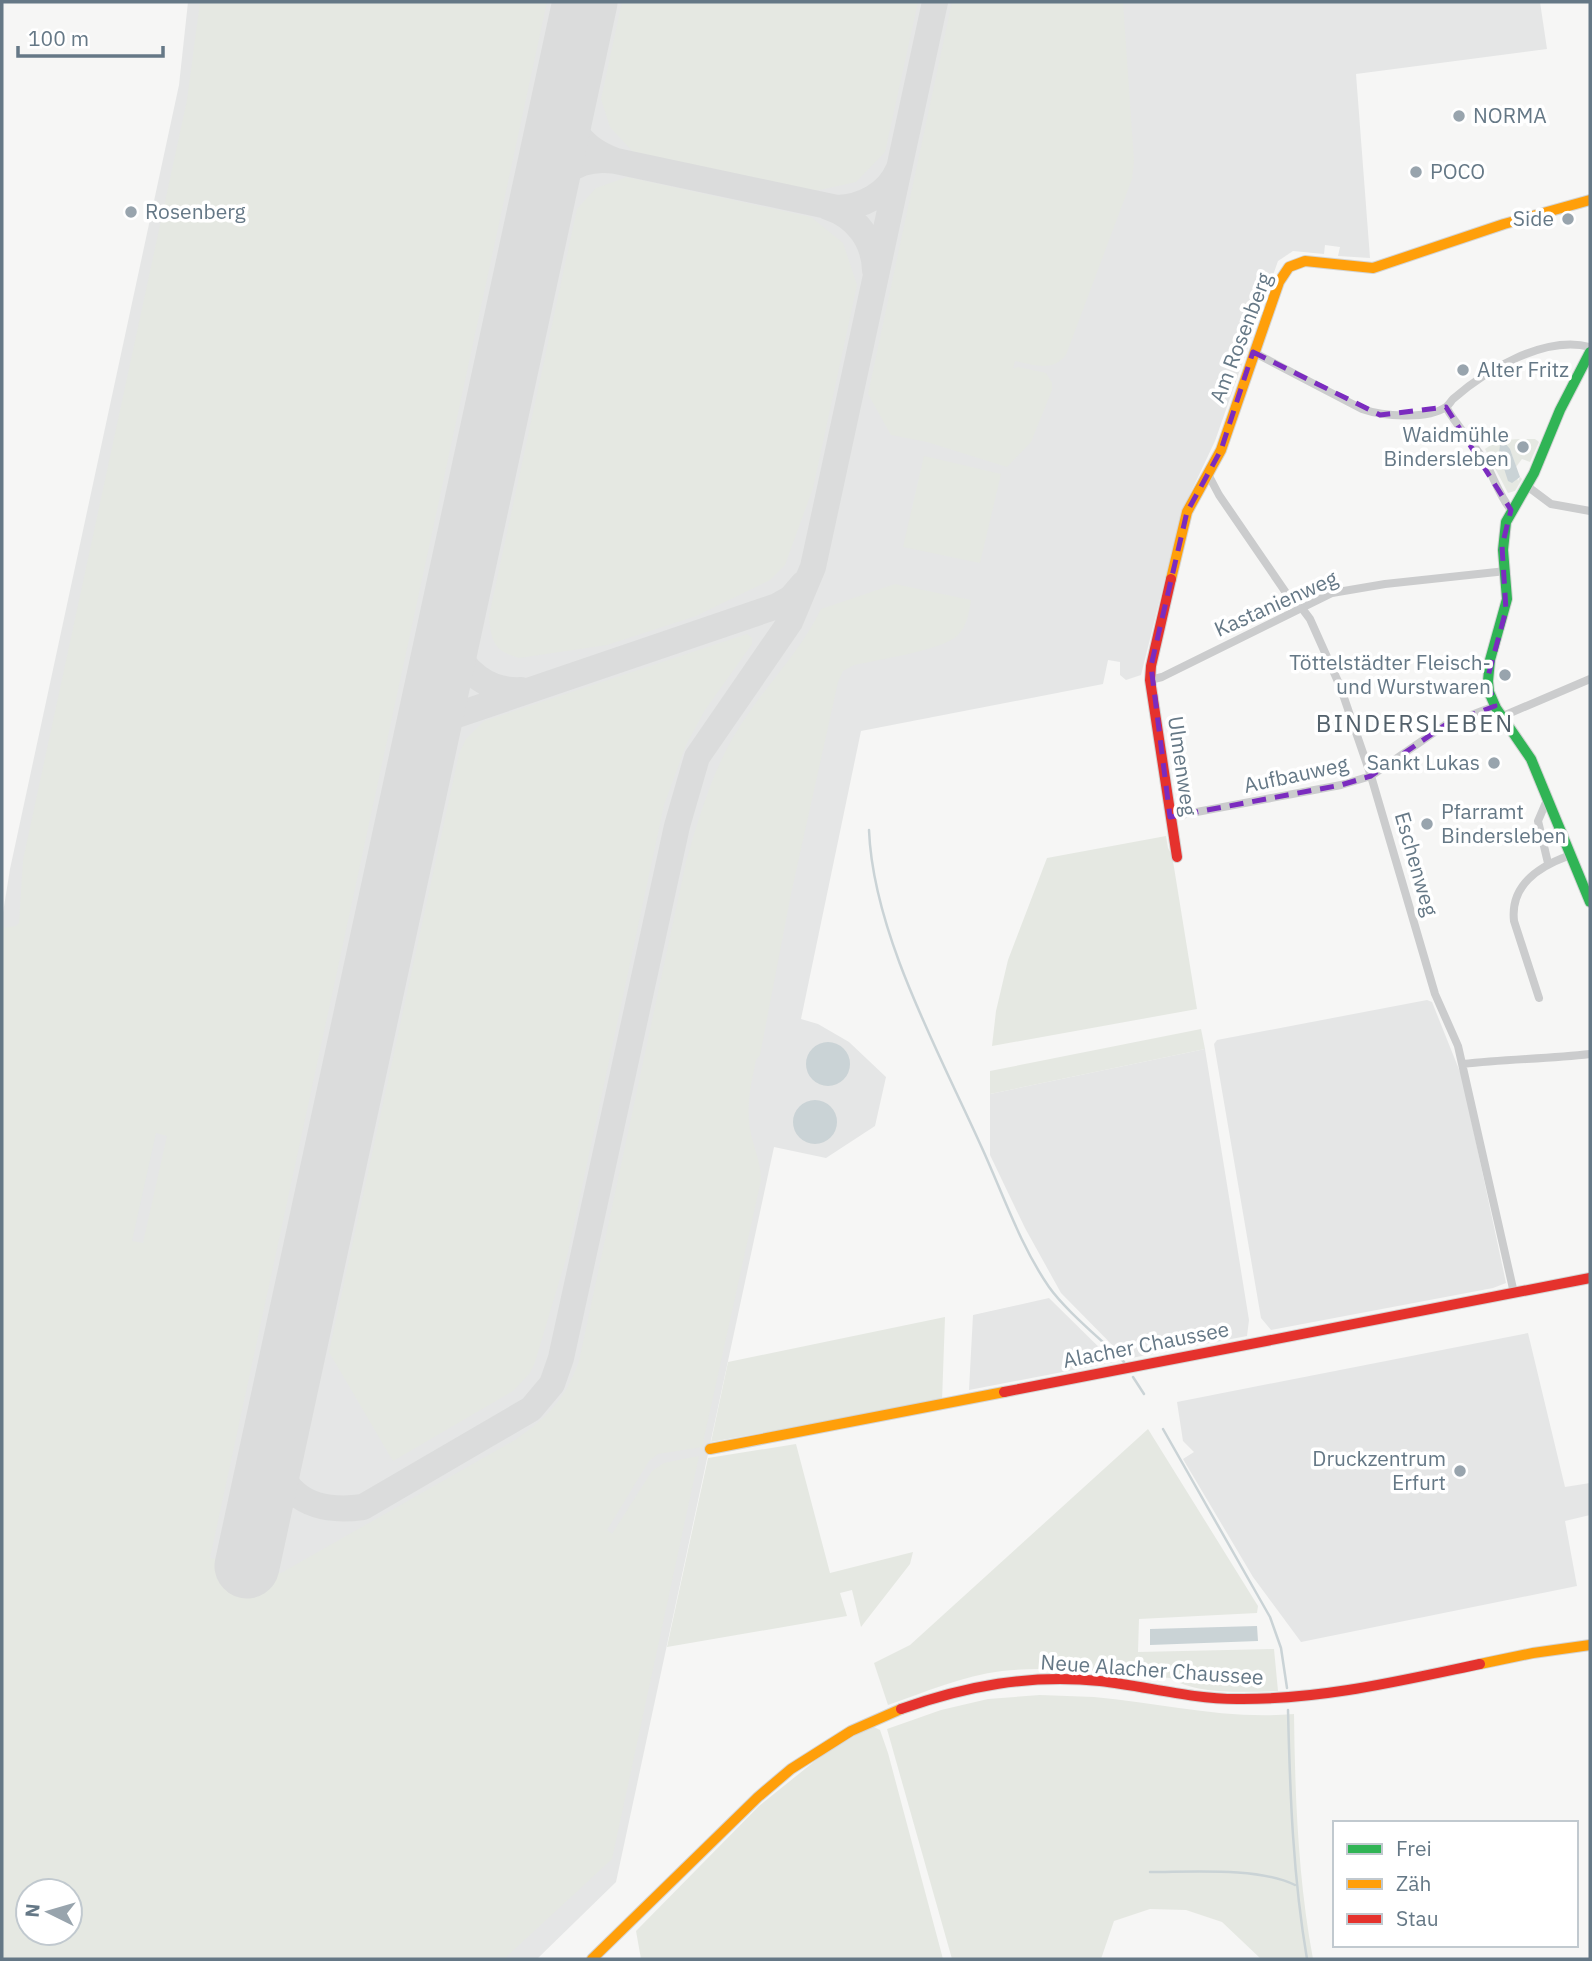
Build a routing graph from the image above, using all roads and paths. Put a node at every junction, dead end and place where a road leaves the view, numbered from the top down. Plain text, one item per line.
1 (1590, 200) edge
2 (1590, 347) edge
3 (1254, 352) junction
4 (1590, 352) edge
5 (1446, 407) junction
6 (1209, 476) junction
7 (1527, 486) junction
8 (1511, 510) junction
9 (1590, 511) edge
10 (1506, 571) junction
11 (1301, 607) junction
12 (1590, 679) edge
13 (1150, 680) junction
14 (1495, 706) junction
15 (1503, 716) junction
16 (1371, 776) junction
17 (1547, 800) junction
18 (1170, 817) junction
19 (1568, 856) junction
20 (1177, 857) dead end
21 (1548, 863) junction
22 (1590, 902) edge
23 (1539, 998) dead end
24 (1590, 1054) edge
25 (1463, 1064) junction
26 (1590, 1278) edge
27 (1514, 1293) junction
28 (710, 1449) dead end
29 (1590, 1644) edge
30 (592, 1959) edge

1 - 3 street, Am Rosenberg
2 - 5 street
3 - 5 street
3 - 6 street, Am Rosenberg
4 - 7 street
5 - 8 street
6 - 11 street, Eschenweg
6 - 13 street, Am Rosenberg
7 - 8 street
7 - 9 street
8 - 10 street
10 - 11 street, Kastanienweg
10 - 14 street
11 - 13 street, Kastanienweg
11 - 16 street, Eschenweg
12 - 15 street
13 - 18 street, Ulmenweg
14 - 15 street
14 - 16 street, Aufbauweg
15 - 17 street
16 - 18 street, Aufbauweg
16 - 25 street, Eschenweg
17 - 19 street
17 - 21 street
18 - 20 street, Ulmenweg
19 - 21 street
19 - 22 street
21 - 23 street
24 - 25 street
25 - 27 street, Eschenweg
26 - 27 street, Alacher Chaussee
27 - 28 street, Alacher Chaussee
29 - 30 street, Neue Alacher Chaussee

